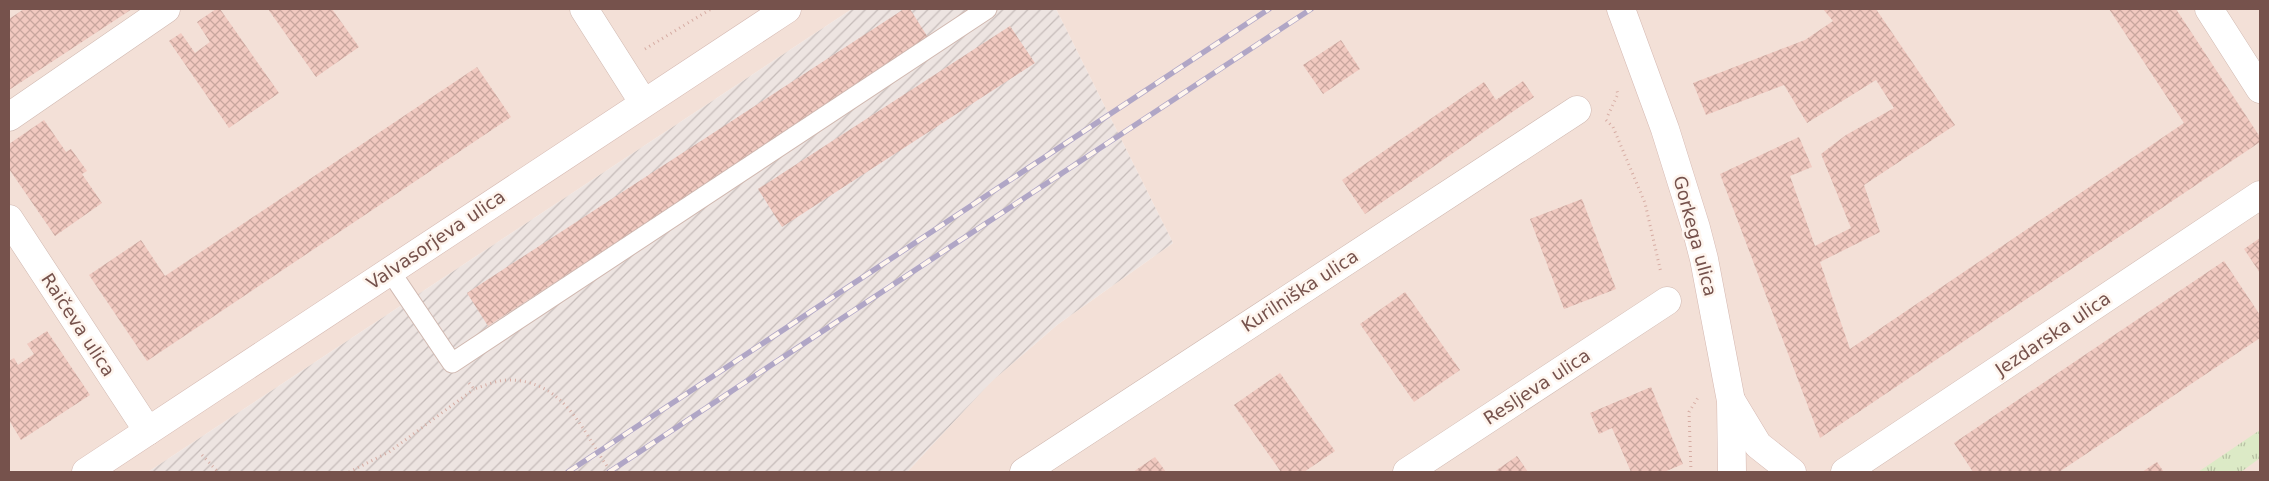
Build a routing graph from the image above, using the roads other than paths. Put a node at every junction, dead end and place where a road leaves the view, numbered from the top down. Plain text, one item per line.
1 (166, 9) edge
2 (584, 9) edge
3 (787, 9) edge
4 (987, 9) edge
5 (1621, 9) edge
6 (2209, 9) edge
7 (2260, 89) edge
8 (643, 102) junction
9 (1577, 110) road end
10 (9, 117) edge
11 (2260, 195) edge
12 (9, 219) edge
13 (390, 271) junction
14 (1667, 301) road end
15 (1731, 401) junction
16 (148, 431) junction
17 (86, 472) edge
18 (1024, 472) edge
19 (1407, 472) edge
20 (1732, 472) edge
21 (1792, 472) edge
22 (1845, 472) edge

1 - 10 street
2 - 8 street
3 - 8 street, Valvasorjeva ulica
4 - 13 lane
5 - 15 street, Gorkega ulica
6 - 7 street
8 - 13 street, Valvasorjeva ulica
9 - 18 street, Kurilniška ulica
11 - 22 street, Jezdarska ulica
12 - 16 street, Raičeva ulica
13 - 16 street, Valvasorjeva ulica
14 - 19 street, Resljeva ulica
15 - 20 street, Gorkega ulica
15 - 21 street
16 - 17 street, Valvasorjeva ulica

